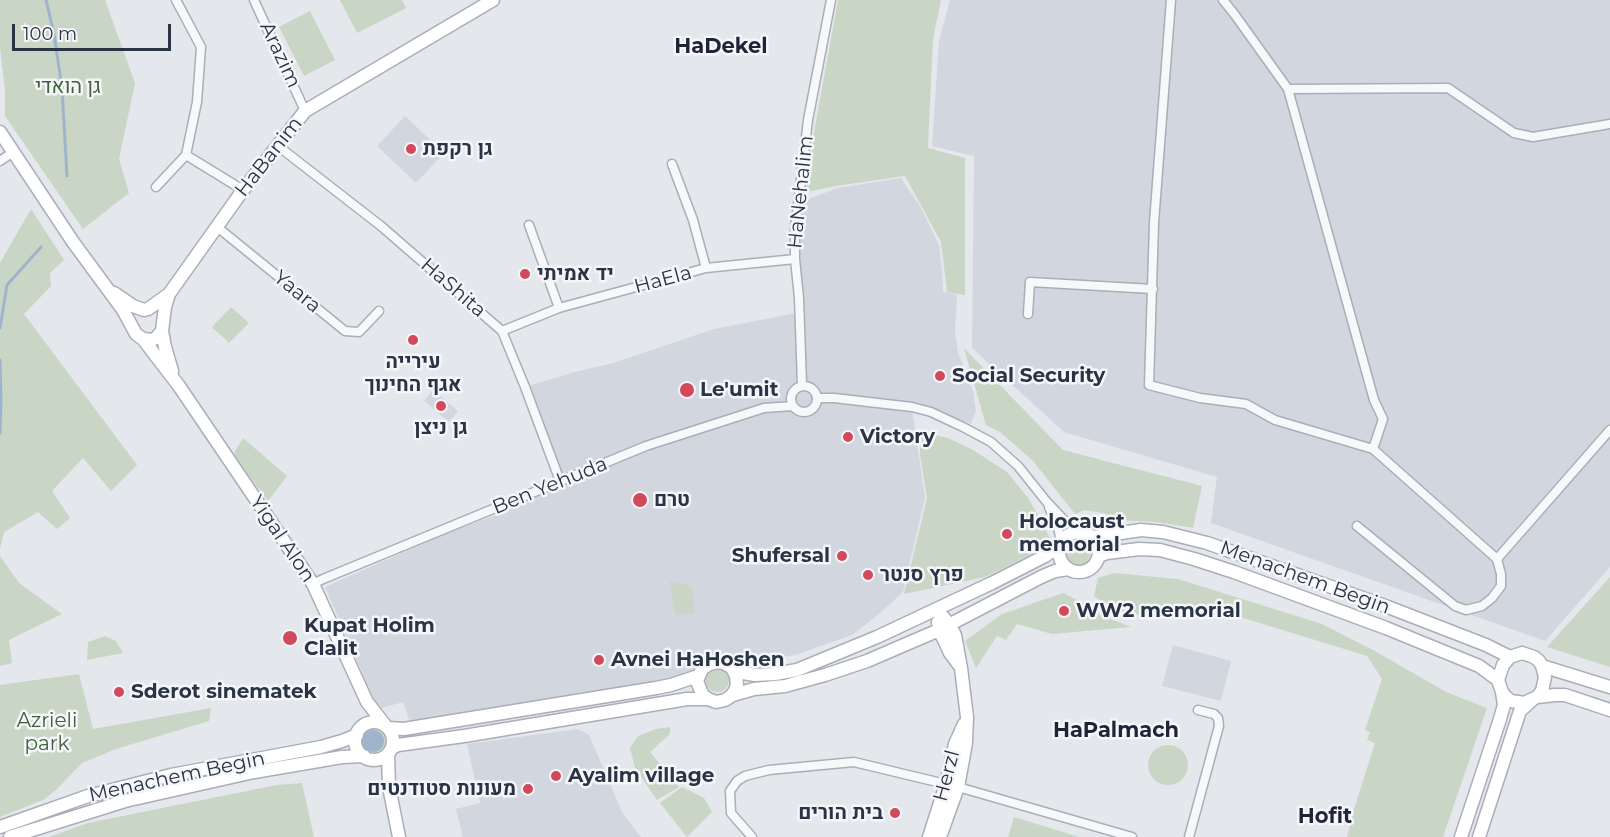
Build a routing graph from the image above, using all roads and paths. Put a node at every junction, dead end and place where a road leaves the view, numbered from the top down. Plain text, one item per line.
1 (176, 0) edge
2 (254, 0) edge
3 (493, 0) edge
4 (831, 0) edge
5 (1171, 0) edge
6 (1223, 0) edge
7 (1288, 89) junction
8 (305, 111) junction
9 (1610, 124) edge
10 (0, 132) edge
11 (278, 146) junction
12 (13, 152) junction
13 (186, 155) junction
14 (0, 161) edge
15 (672, 164) dead end
16 (156, 187) dead end
17 (243, 190) junction
18 (529, 225) dead end
19 (216, 226) junction
20 (795, 259) junction
21 (706, 268) junction
22 (1153, 289) junction
23 (107, 290) junction
24 (169, 294) junction
25 (559, 308) junction
26 (146, 310) junction
27 (379, 311) dead end
28 (1028, 314) dead end
29 (134, 327) junction
30 (163, 327) junction
31 (502, 331) junction
32 (143, 339) junction
33 (178, 386) junction
34 (802, 386) junction
35 (817, 398) junction
36 (793, 406) junction
37 (1610, 430) edge
38 (1373, 449) junction
39 (560, 481) junction
40 (1046, 501) junction
41 (1357, 526) dead end
42 (1088, 534) junction
43 (1060, 544) junction
44 (1099, 556) junction
45 (1497, 559) junction
46 (1068, 569) junction
47 (313, 584) junction
48 (936, 609) junction
49 (944, 627) junction
50 (1510, 657) junction
51 (1542, 666) junction
52 (732, 668) junction
53 (698, 676) junction
54 (1500, 686) junction
55 (1610, 687) edge
56 (733, 694) junction
57 (708, 699) junction
58 (1534, 699) junction
59 (367, 702) junction
60 (1198, 710) dead end
61 (1610, 710) edge
62 (386, 727) junction
63 (360, 730) junction
64 (390, 751) junction
65 (368, 758) junction
66 (952, 785) junction
67 (389, 787) junction
68 (0, 826) edge
69 (1115, 835) edge
70 (10, 837) edge
71 (399, 837) edge
72 (752, 837) edge
73 (929, 837) edge
74 (940, 837) edge
75 (1132, 837) edge
76 (1188, 837) edge
77 (1461, 837) edge
78 (1479, 837) edge

1 - 13 street
2 - 8 street, Arazim
3 - 8 main road, HaBanim
4 - 20 street, HaNehalim
5 - 22 street
6 - 7 street
7 - 9 street
7 - 38 street
8 - 11 main road, HaBanim
10 - 12 main road
11 - 17 main road, HaBanim
11 - 31 street, HaShita
12 - 14 street
12 - 23 main road
13 - 16 street
13 - 17 street
15 - 21 street
17 - 19 main road, HaBanim
18 - 25 street
19 - 24 main road, HaBanim
19 - 27 street, Yaara
20 - 21 street, HaEla
20 - 34 street, HaNehalim
21 - 25 street, HaEla
22 - 28 street
22 - 38 street
23 - 26 main road
23 - 29 main road
24 - 26 main road, HaBanim
24 - 30 main road, HaBanim
25 - 31 street, HaEla
26 - 29 main road
26 - 30 main road
29 - 32 main road
30 - 32 main road
30 - 33 main road, Yigal Alon
31 - 39 street, HaShita
32 - 33 main road, Yigal Alon
33 - 47 main road, Yigal Alon
34 - 35 street
34 - 36 street
35 - 36 street
35 - 40 street
36 - 39 street, Ben Yehuda
37 - 45 street
38 - 45 street
39 - 47 street, Ben Yehuda
40 - 42 street
40 - 43 street
41 - 45 street
42 - 43 main road
42 - 44 main road
42 - 50 main road, Menachem Begin
43 - 46 main road
43 - 48 main road
44 - 46 main road
44 - 54 main road, Menachem Begin
46 - 49 main road
47 - 59 main road, Yigal Alon
48 - 49 main road, Herzl
48 - 52 main road
49 - 56 main road
49 - 66 main road, Herzl
50 - 51 main road
50 - 54 main road
51 - 55 main road
51 - 58 main road
52 - 53 main road
52 - 56 main road
53 - 57 main road
53 - 62 main road
54 - 58 main road
54 - 77 main road
56 - 57 main road
57 - 64 main road
58 - 61 main road
58 - 78 main road
59 - 62 main road, Yigal Alon
59 - 63 main road
60 - 76 street
62 - 63 main road
62 - 64 main road
63 - 65 main road
63 - 68 main road, Menachem Begin
64 - 65 main road
64 - 67 main road
65 - 67 main road
65 - 70 main road, Menachem Begin
66 - 69 street
66 - 72 street
66 - 73 main road, Herzl
66 - 74 main road, Herzl
67 - 71 main road
69 - 75 street

